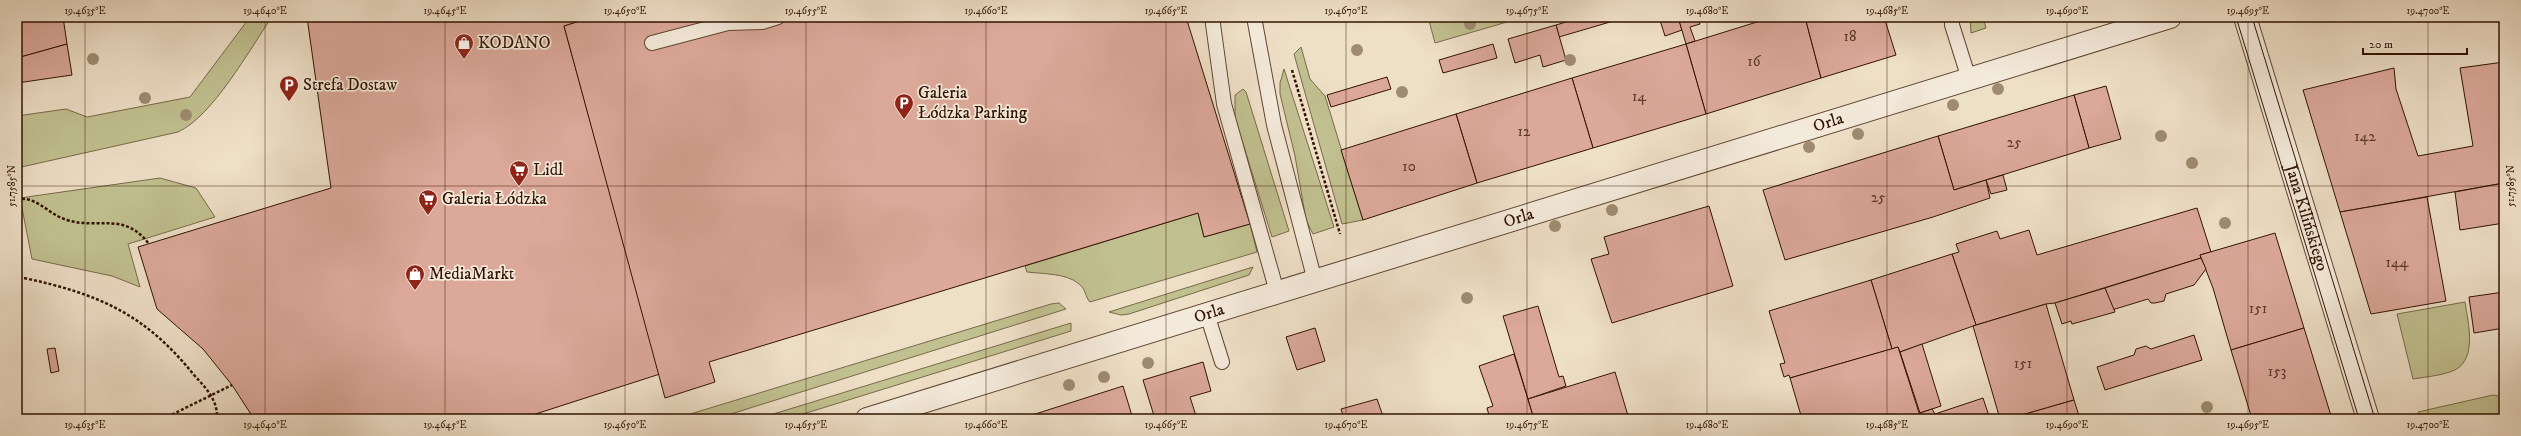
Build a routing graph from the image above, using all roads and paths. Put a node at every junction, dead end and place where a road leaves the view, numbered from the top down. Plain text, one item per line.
1 (778, 17) edge
2 (1212, 17) edge
3 (1254, 17) edge
4 (1952, 17) edge
5 (2170, 17) edge
6 (2245, 17) edge
7 (652, 43) dead end
8 (1290, 63) dead end
9 (1969, 79) junction
10 (17, 199) edge
11 (1340, 234) dead end
12 (149, 244) dead end
13 (24, 278) dead end
14 (1315, 281) junction
15 (1277, 292) junction
16 (1207, 314) junction
17 (1222, 362) dead end
18 (232, 385) dead end
19 (212, 396) junction
20 (163, 419) edge
21 (217, 419) edge
22 (867, 419) edge
23 (2368, 419) edge

1 - 7 lane
2 - 15 lane
3 - 14 lane
4 - 9 lane
5 - 9 street, Orla
6 - 23 street, Jana Kilińskiego
8 - 11 path
9 - 14 street, Orla
10 - 12 path
13 - 19 path
14 - 15 street, Orla
15 - 16 street, Orla
16 - 17 lane
16 - 22 street, Orla
18 - 19 path
19 - 20 path
19 - 21 path

